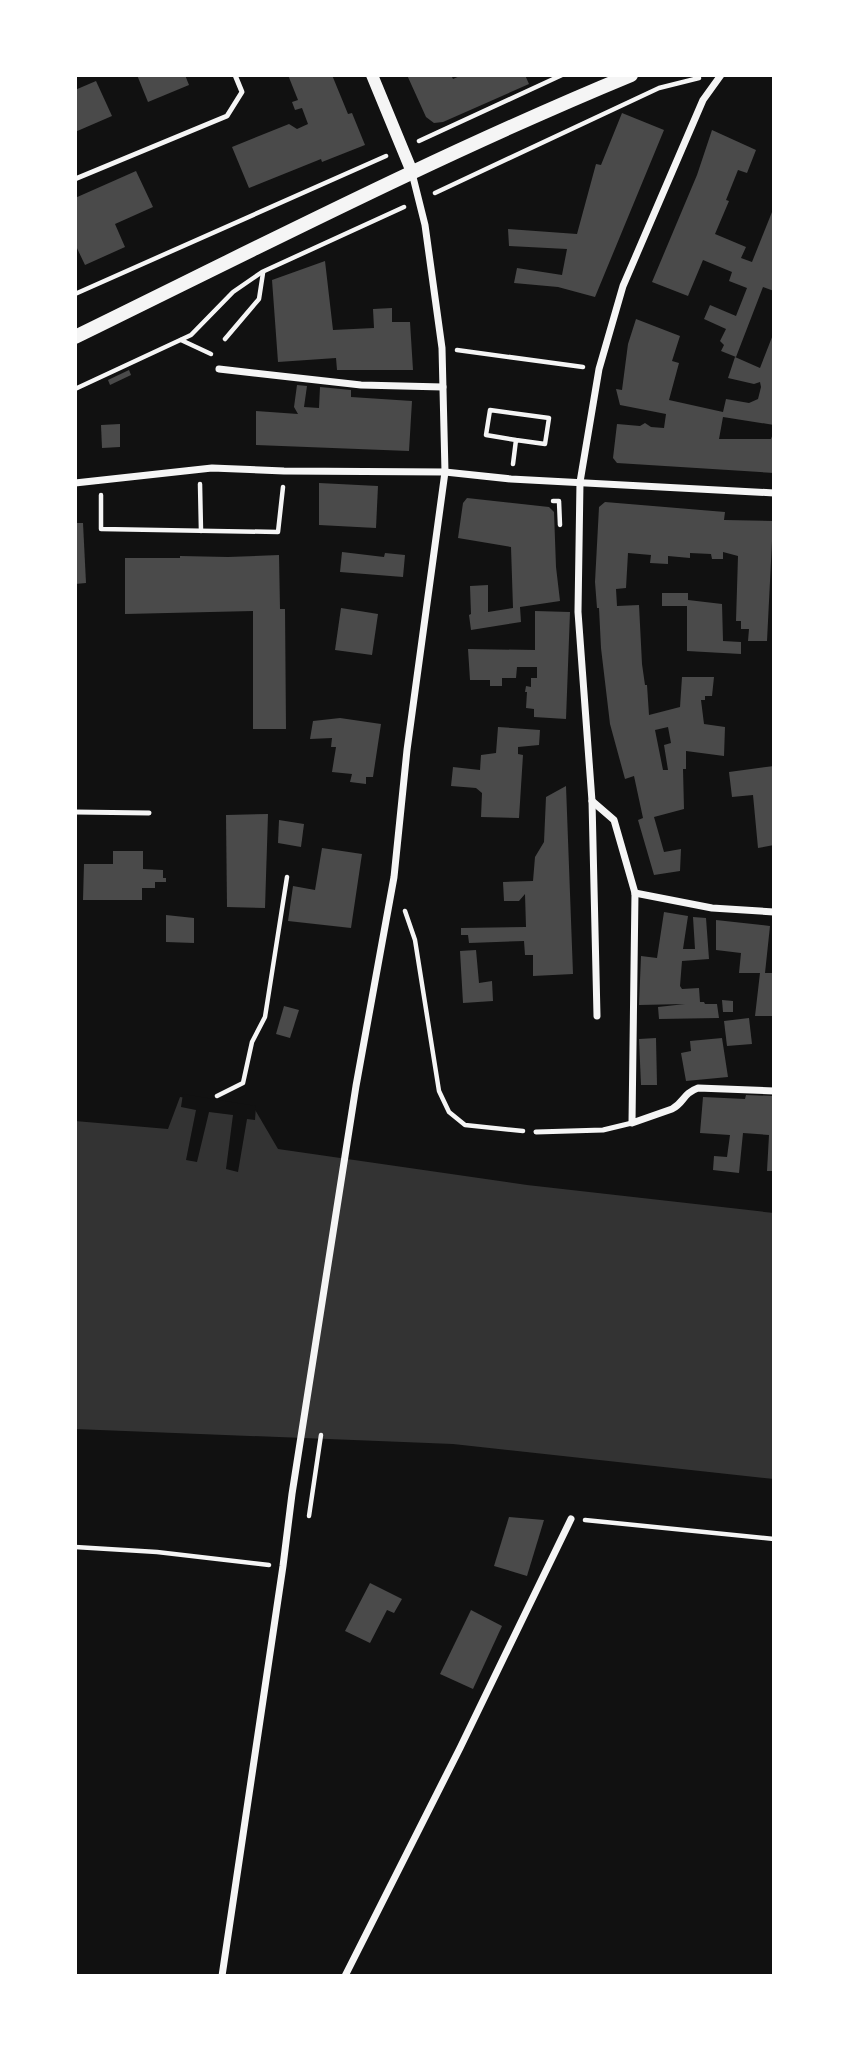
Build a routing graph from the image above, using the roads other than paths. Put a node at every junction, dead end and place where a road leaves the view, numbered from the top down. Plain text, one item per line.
1 (235, 75) edge
2 (372, 75) edge
3 (631, 75) edge
4 (721, 75) edge
5 (412, 172) junction
6 (75, 179) edge
7 (75, 337) edge
8 (219, 369) dead end
9 (443, 387) junction
10 (445, 471) junction
11 (580, 482) junction
12 (75, 483) edge
13 (774, 493) edge
14 (592, 801) junction
15 (75, 812) edge
16 (149, 813) dead end
17 (635, 893) junction
18 (774, 912) edge
19 (597, 1016) dead end
20 (774, 1091) edge
21 (632, 1123) junction
22 (536, 1132) road end
23 (570, 1519) road end
24 (222, 1976) edge
25 (345, 1976) edge

1 - 6 lane
2 - 5 street
3 - 5 main road
4 - 11 street
5 - 7 main road
5 - 9 street
8 - 9 street
9 - 10 street
10 - 11 street
10 - 12 street
10 - 24 street
11 - 13 street
11 - 14 street
14 - 17 street
14 - 19 street
15 - 16 lane
17 - 18 street
17 - 21 street
20 - 21 street
21 - 22 lane
23 - 25 street

